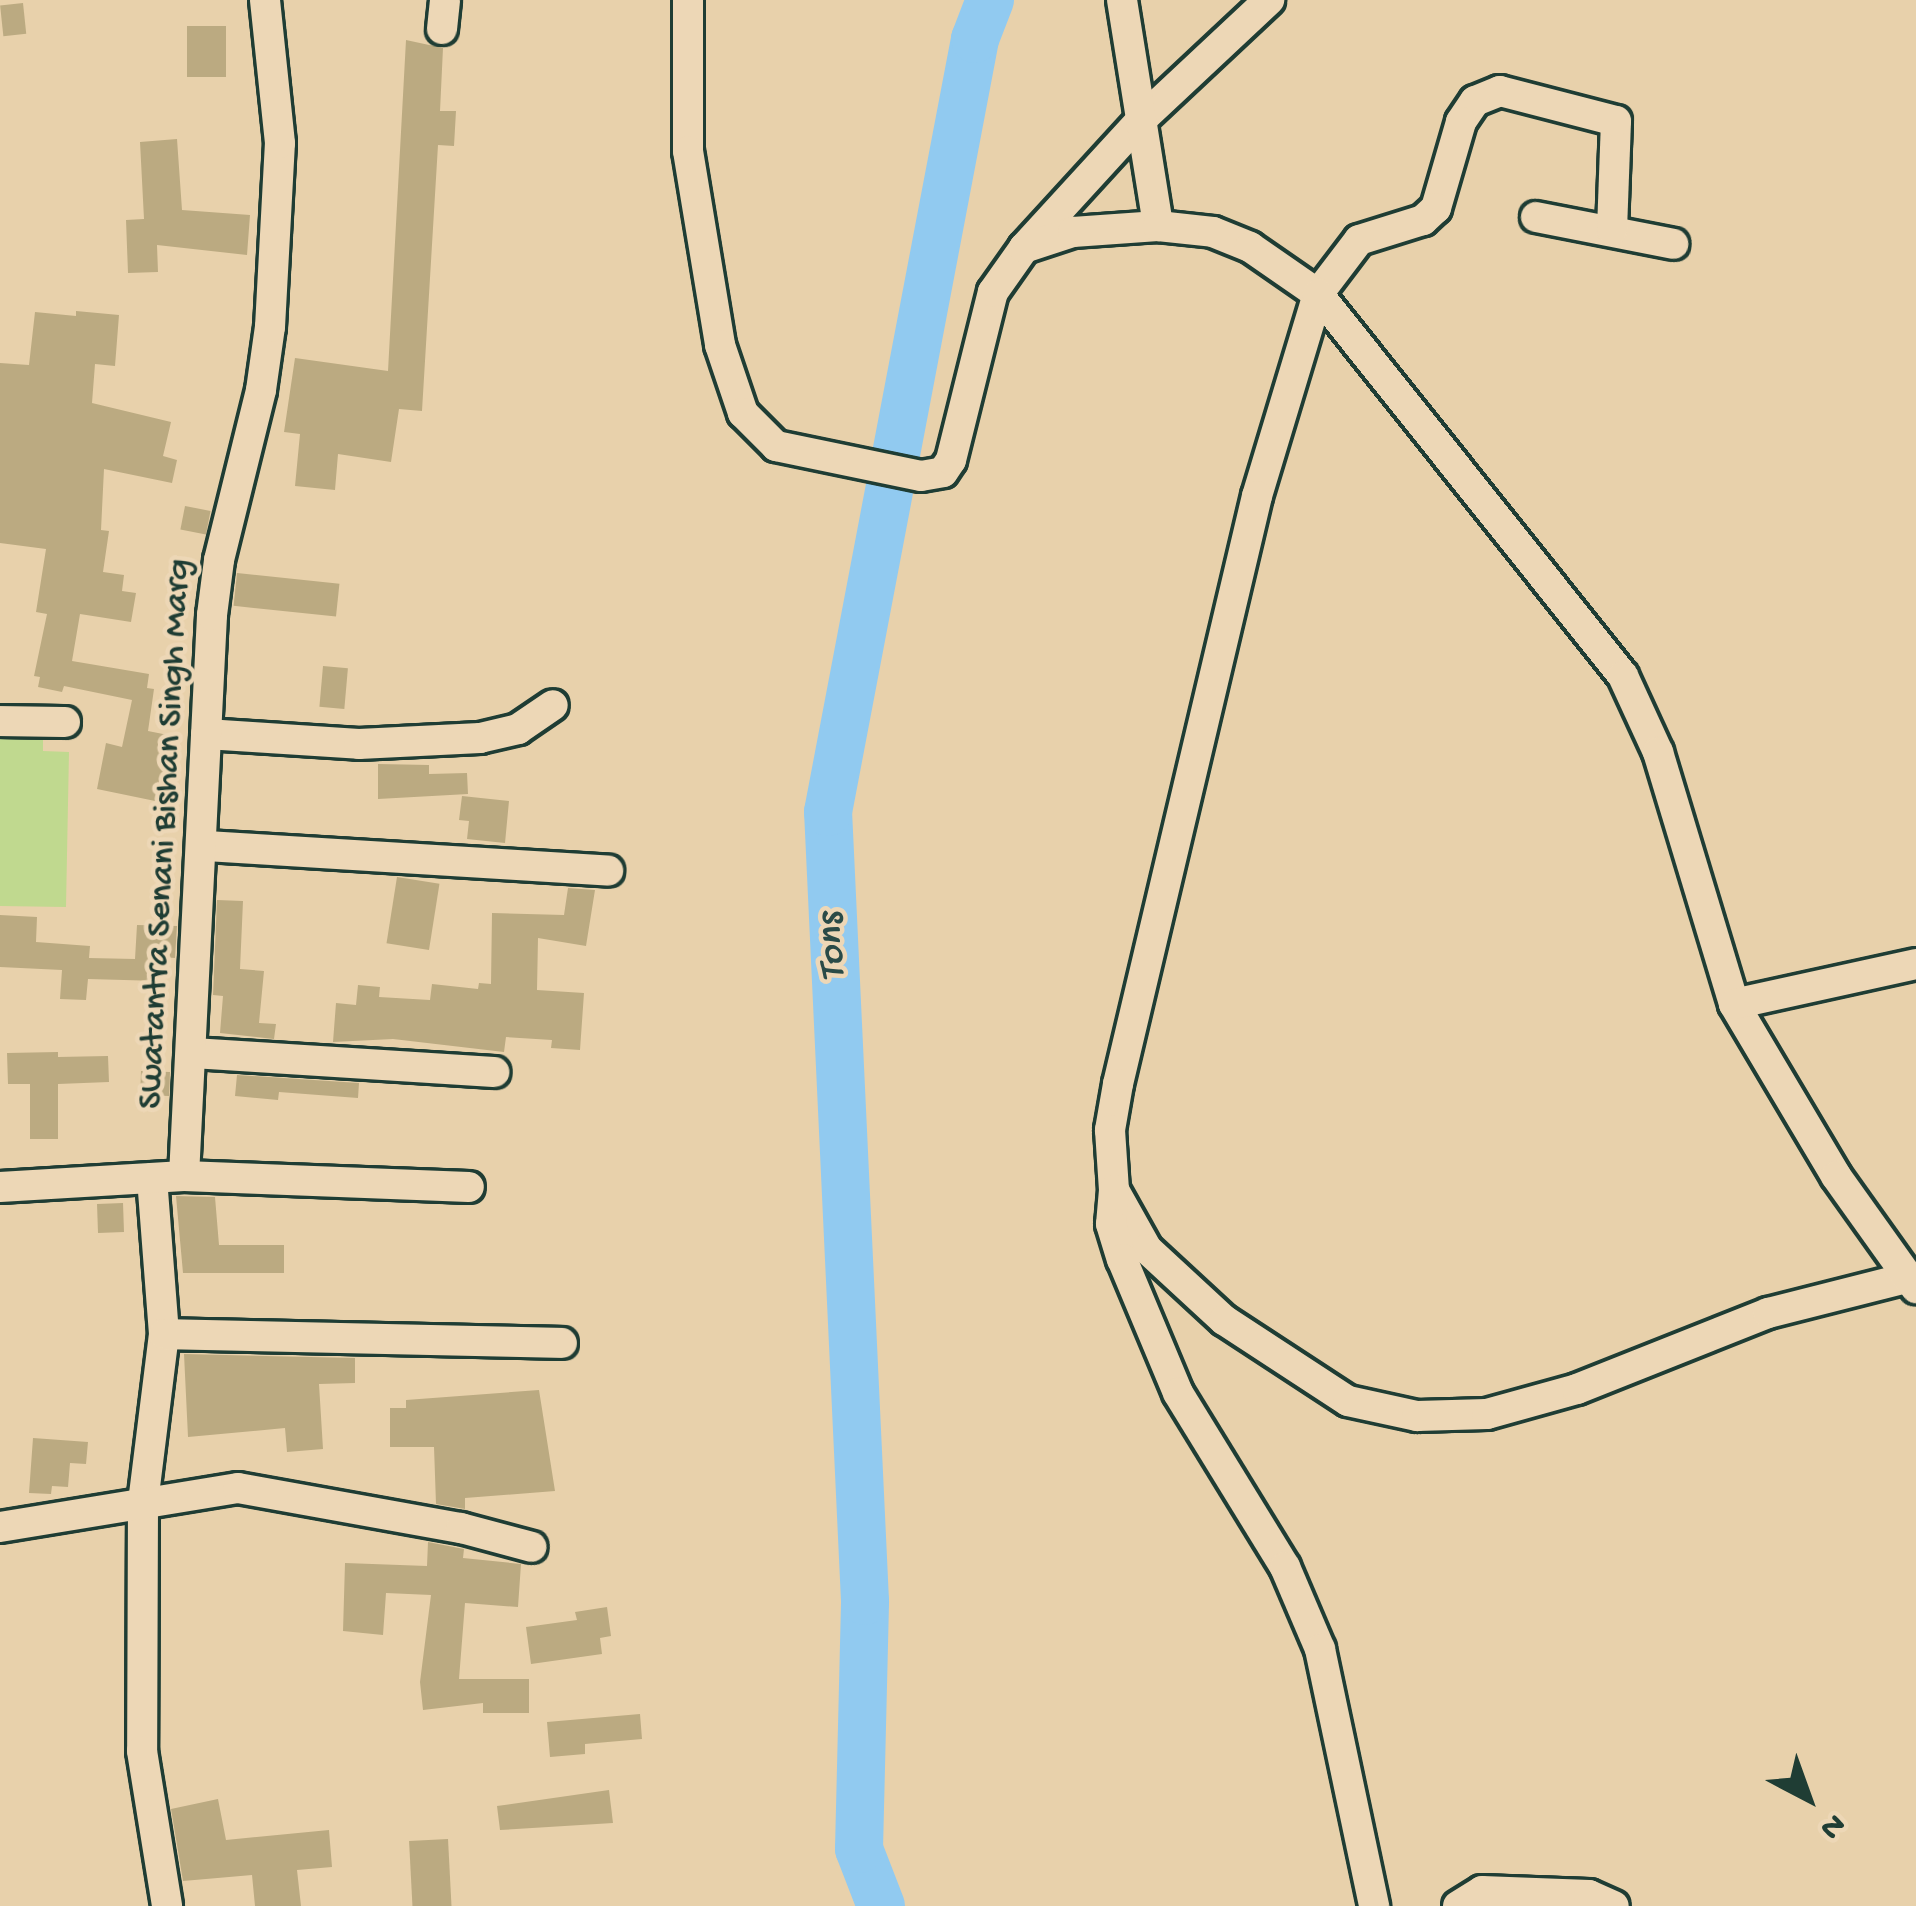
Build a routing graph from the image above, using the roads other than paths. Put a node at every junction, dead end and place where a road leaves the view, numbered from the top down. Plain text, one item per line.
1 (265, 0) edge
2 (688, 0) edge
3 (1122, 0) edge
4 (1269, 0) edge
5 (1143, 118) junction
6 (1536, 218) dead end
7 (1158, 226) junction
8 (1612, 230) junction
9 (1672, 244) dead end
10 (1024, 248) junction
11 (1318, 294) junction
12 (553, 705) dead end
13 (0, 721) edge
14 (65, 722) dead end
15 (206, 734) junction
16 (205, 846) junction
17 (608, 871) dead end
18 (1916, 964) edge
19 (1734, 1004) junction
20 (192, 1053) junction
21 (494, 1072) dead end
22 (184, 1176) junction
23 (152, 1178) junction
24 (0, 1187) edge
25 (469, 1187) dead end
26 (1114, 1190) junction
27 (1911, 1283) edge
28 (164, 1334) junction
29 (562, 1343) dead end
30 (143, 1503) junction
31 (0, 1527) edge
32 (532, 1547) dead end
33 (167, 1906) edge
34 (1374, 1906) edge
35 (1458, 1906) edge
36 (1614, 1906) edge

1 - 15 street, Swatantra Senani Bishan Singh Marg
2 - 10 street
3 - 5 street
4 - 5 street
5 - 7 street
5 - 10 street
6 - 8 street
7 - 10 street
7 - 11 street
8 - 9 street
8 - 11 street
11 - 19 street
11 - 26 street
12 - 15 street
13 - 14 street
15 - 16 street, Swatantra Senani Bishan Singh Marg
16 - 17 street
16 - 20 street, Swatantra Senani Bishan Singh Marg
18 - 19 street
19 - 27 street
20 - 21 street
20 - 22 street, Swatantra Senani Bishan Singh Marg
22 - 23 street
22 - 25 street
23 - 24 street
23 - 28 street
26 - 27 street
26 - 34 street
28 - 29 street
28 - 30 street
30 - 31 street
30 - 32 street
30 - 33 street
35 - 36 street

